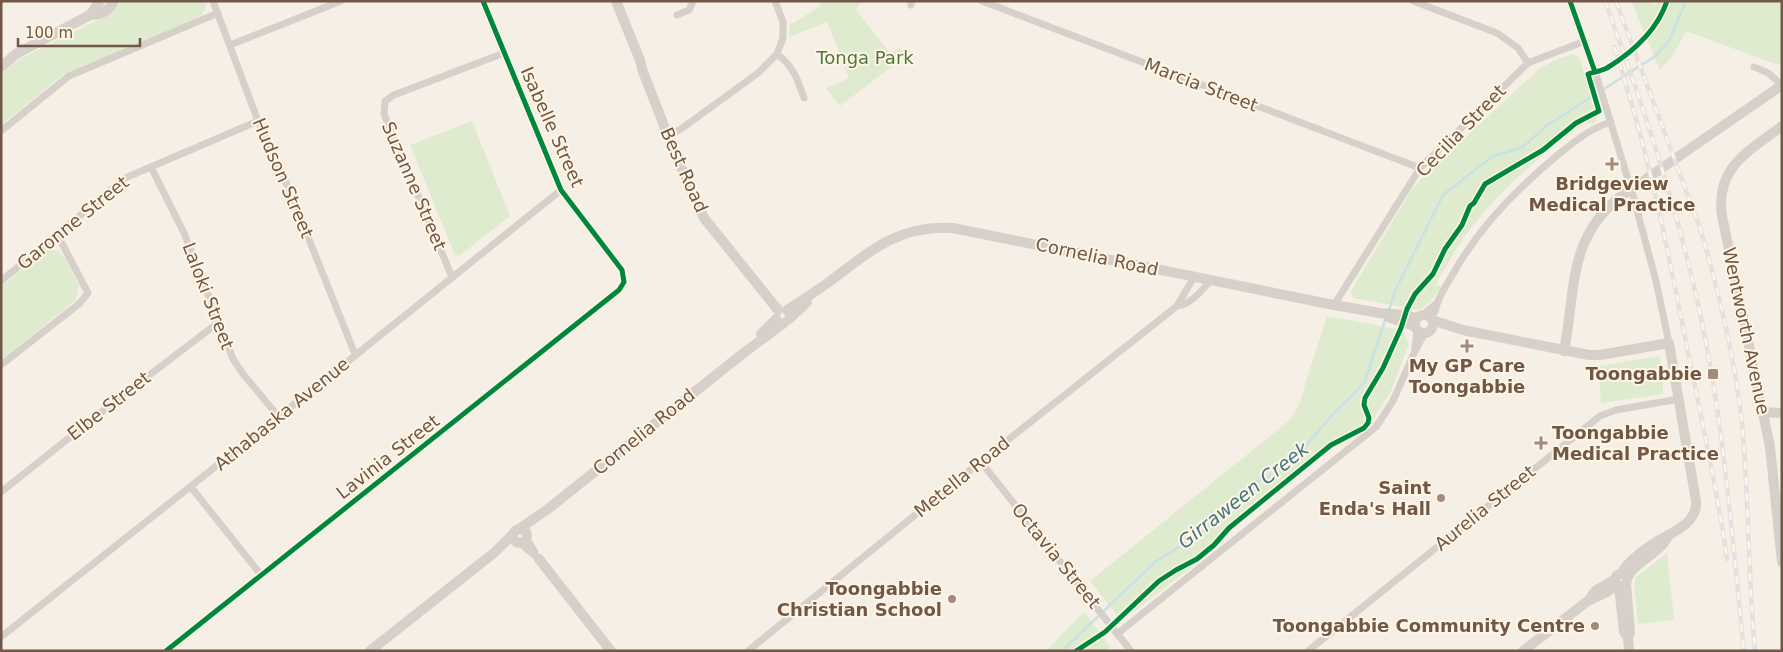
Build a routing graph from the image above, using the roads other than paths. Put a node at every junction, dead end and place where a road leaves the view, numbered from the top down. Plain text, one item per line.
1 (100, 1) edge
2 (114, 1) edge
3 (213, 1) edge
4 (341, 1) edge
5 (483, 1) edge
6 (609, 1) edge
7 (616, 1) edge
8 (694, 1) edge
9 (775, 1) edge
10 (982, 1) edge
11 (1413, 1) edge
12 (1570, 1) edge
13 (218, 13) junction
14 (90, 15) junction
15 (677, 15) dead end
16 (1585, 41) junction
17 (230, 45) junction
18 (504, 53) junction
19 (777, 54) junction
20 (1528, 63) junction
21 (1, 67) edge
22 (1754, 67) dead end
23 (642, 69) junction
24 (1781, 86) edge
25 (804, 98) dead end
26 (258, 121) junction
27 (1611, 122) junction
28 (1782, 126) edge
29 (1, 131) edge
30 (668, 136) junction
31 (151, 167) junction
32 (1420, 168) junction
33 (561, 190) junction
34 (57, 234) junction
35 (452, 277) junction
36 (1194, 277) junction
37 (1211, 280) junction
38 (1, 281) edge
39 (624, 282) joint
40 (1334, 305) junction
41 (1177, 306) junction
42 (783, 316) junction
43 (218, 322) junction
44 (1424, 324) junction
45 (1669, 343) junction
46 (1564, 351) junction
47 (355, 354) junction
48 (1, 365) edge
49 (1679, 399) junction
50 (1763, 412) junction
51 (1782, 413) edge
52 (279, 417) junction
53 (981, 462) junction
54 (191, 487) junction
55 (1, 492) edge
56 (521, 537) junction
57 (539, 559) joint
58 (1782, 562) edge
59 (261, 575) junction
60 (1621, 581) junction
61 (1118, 634) junction
62 (1, 637) edge
63 (166, 651) edge
64 (370, 651) edge
65 (611, 651) edge
66 (748, 651) edge
67 (1131, 651) edge
68 (1308, 651) edge
69 (1523, 651) edge
70 (1629, 651) edge

1 - 14 main road
2 - 14 main road
3 - 13 street, Hudson Street
4 - 17 street
5 - 18 street, Isabelle Street
6 - 23 main road, Best Road
7 - 23 main road, Best Road
8 - 15 street
9 - 19 street
10 - 32 street, Marcia Street
11 - 20 street
12 - 16 street
13 - 17 street, Hudson Street
13 - 29 street
14 - 21 main road
16 - 20 street, Cecilia Street
16 - 27 street
17 - 26 street, Hudson Street
18 - 33 street, Isabelle Street
18 - 35 street, Suzanne Street
19 - 25 street
19 - 30 street
20 - 32 street, Cecilia Street
22 - 24 street
23 - 30 main road, Best Road
24 - 46 main road
26 - 31 street, Garonne Street
26 - 47 street, Hudson Street
27 - 44 street
27 - 45 street
28 - 50 main road, Wentworth Avenue
30 - 42 main road, Best Road
31 - 34 street, Garonne Street
31 - 43 street, Laloki Street
32 - 40 street, Cecilia Street
33 - 35 street, Athabaska Avenue
33 - 39 street, Isabelle Street
34 - 38 street, Garonne Street
34 - 48 street
35 - 47 street, Athabaska Avenue
36 - 37 main road, Cornelia Road
36 - 41 street, Metella Road
36 - 42 main road, Cornelia Road
37 - 40 main road, Cornelia Road
37 - 41 street, Metella Road
39 - 59 street, Lavinia Street
40 - 44 main road, Cornelia Road
41 - 53 street, Metella Road
42 - 56 main road, Cornelia Road
43 - 52 street, Laloki Street
43 - 55 street, Elbe Street
44 - 46 main road, Cornelia Road
44 - 61 street
45 - 46 main road, Cornelia Road
45 - 49 main road
47 - 52 street, Athabaska Avenue
49 - 60 main road
49 - 68 street, Aurelia Street
50 - 51 main road
50 - 58 main road, Wentworth Avenue
52 - 54 street, Athabaska Avenue
53 - 61 street, Octavia Street
53 - 66 street, Metella Road
54 - 59 street
54 - 62 street, Athabaska Avenue
56 - 57 street
56 - 64 main road, Cornelia Road
57 - 65 main road
59 - 63 street, Lavinia Street
60 - 69 main road
60 - 70 main road
61 - 67 street, Octavia Street

